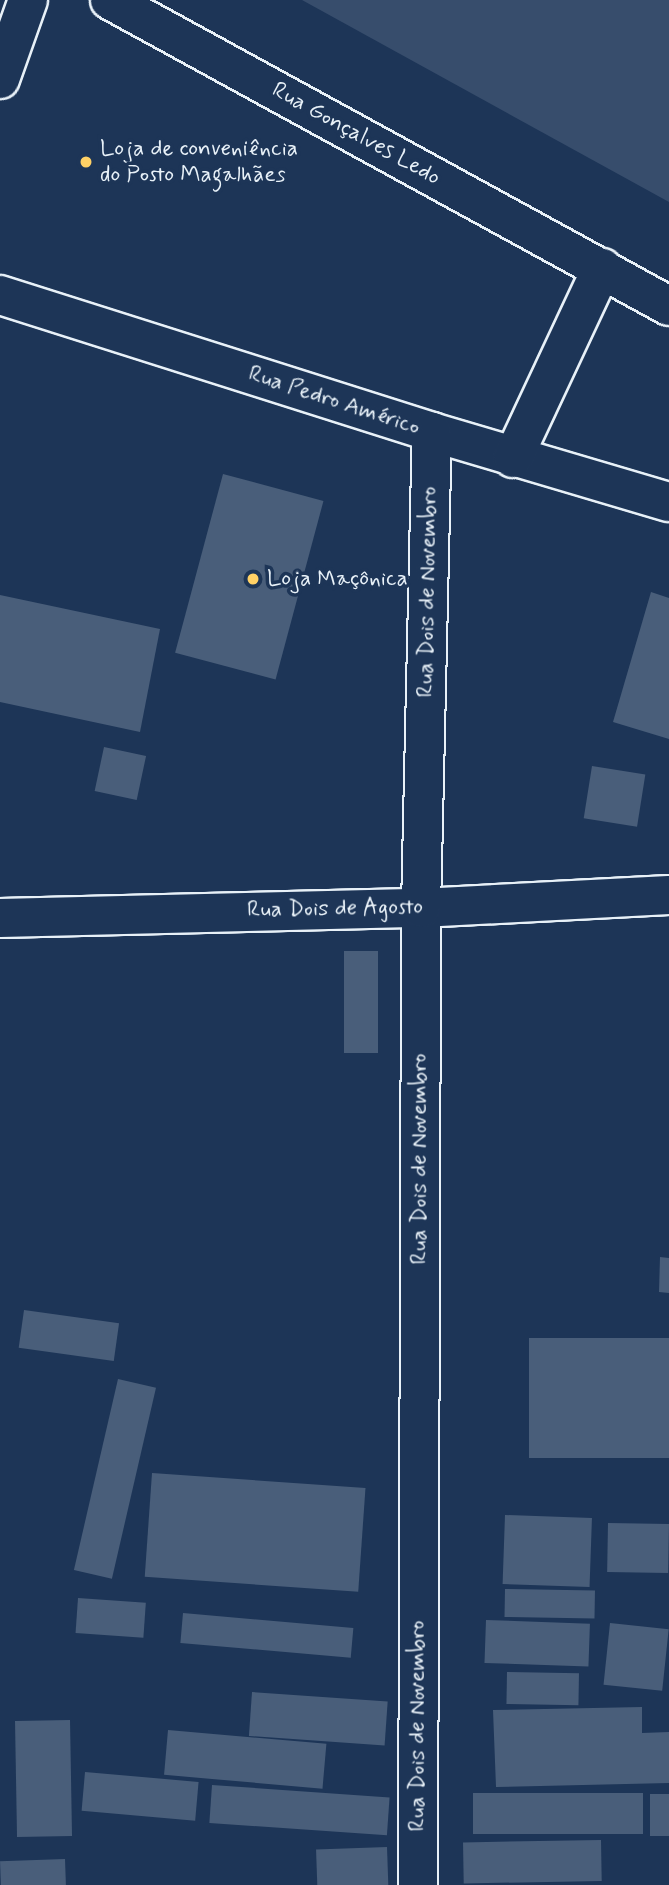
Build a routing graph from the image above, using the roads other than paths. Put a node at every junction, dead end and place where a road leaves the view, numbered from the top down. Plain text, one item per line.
1 (28, 0) edge
2 (110, 0) edge
3 (0, 79) edge
4 (602, 268) junction
5 (0, 295) edge
6 (669, 306) edge
7 (432, 432) junction
8 (513, 458) junction
9 (669, 502) edge
10 (669, 895) edge
11 (421, 908) junction
12 (0, 918) edge
13 (418, 1885) edge

1 - 3 street
2 - 4 street, Rua Gonçalves Ledo
4 - 6 street, Rua Gonçalves Ledo
4 - 8 street
5 - 7 street, Rua Pedro Américo
7 - 8 street, Rua Pedro Américo
7 - 11 street, Rua Dois de Novembro
8 - 9 street, Rua Pedro Américo
10 - 11 street, Rua Dois de Agosto
11 - 12 street, Rua Dois de Agosto
11 - 13 street, Rua Dois de Novembro

